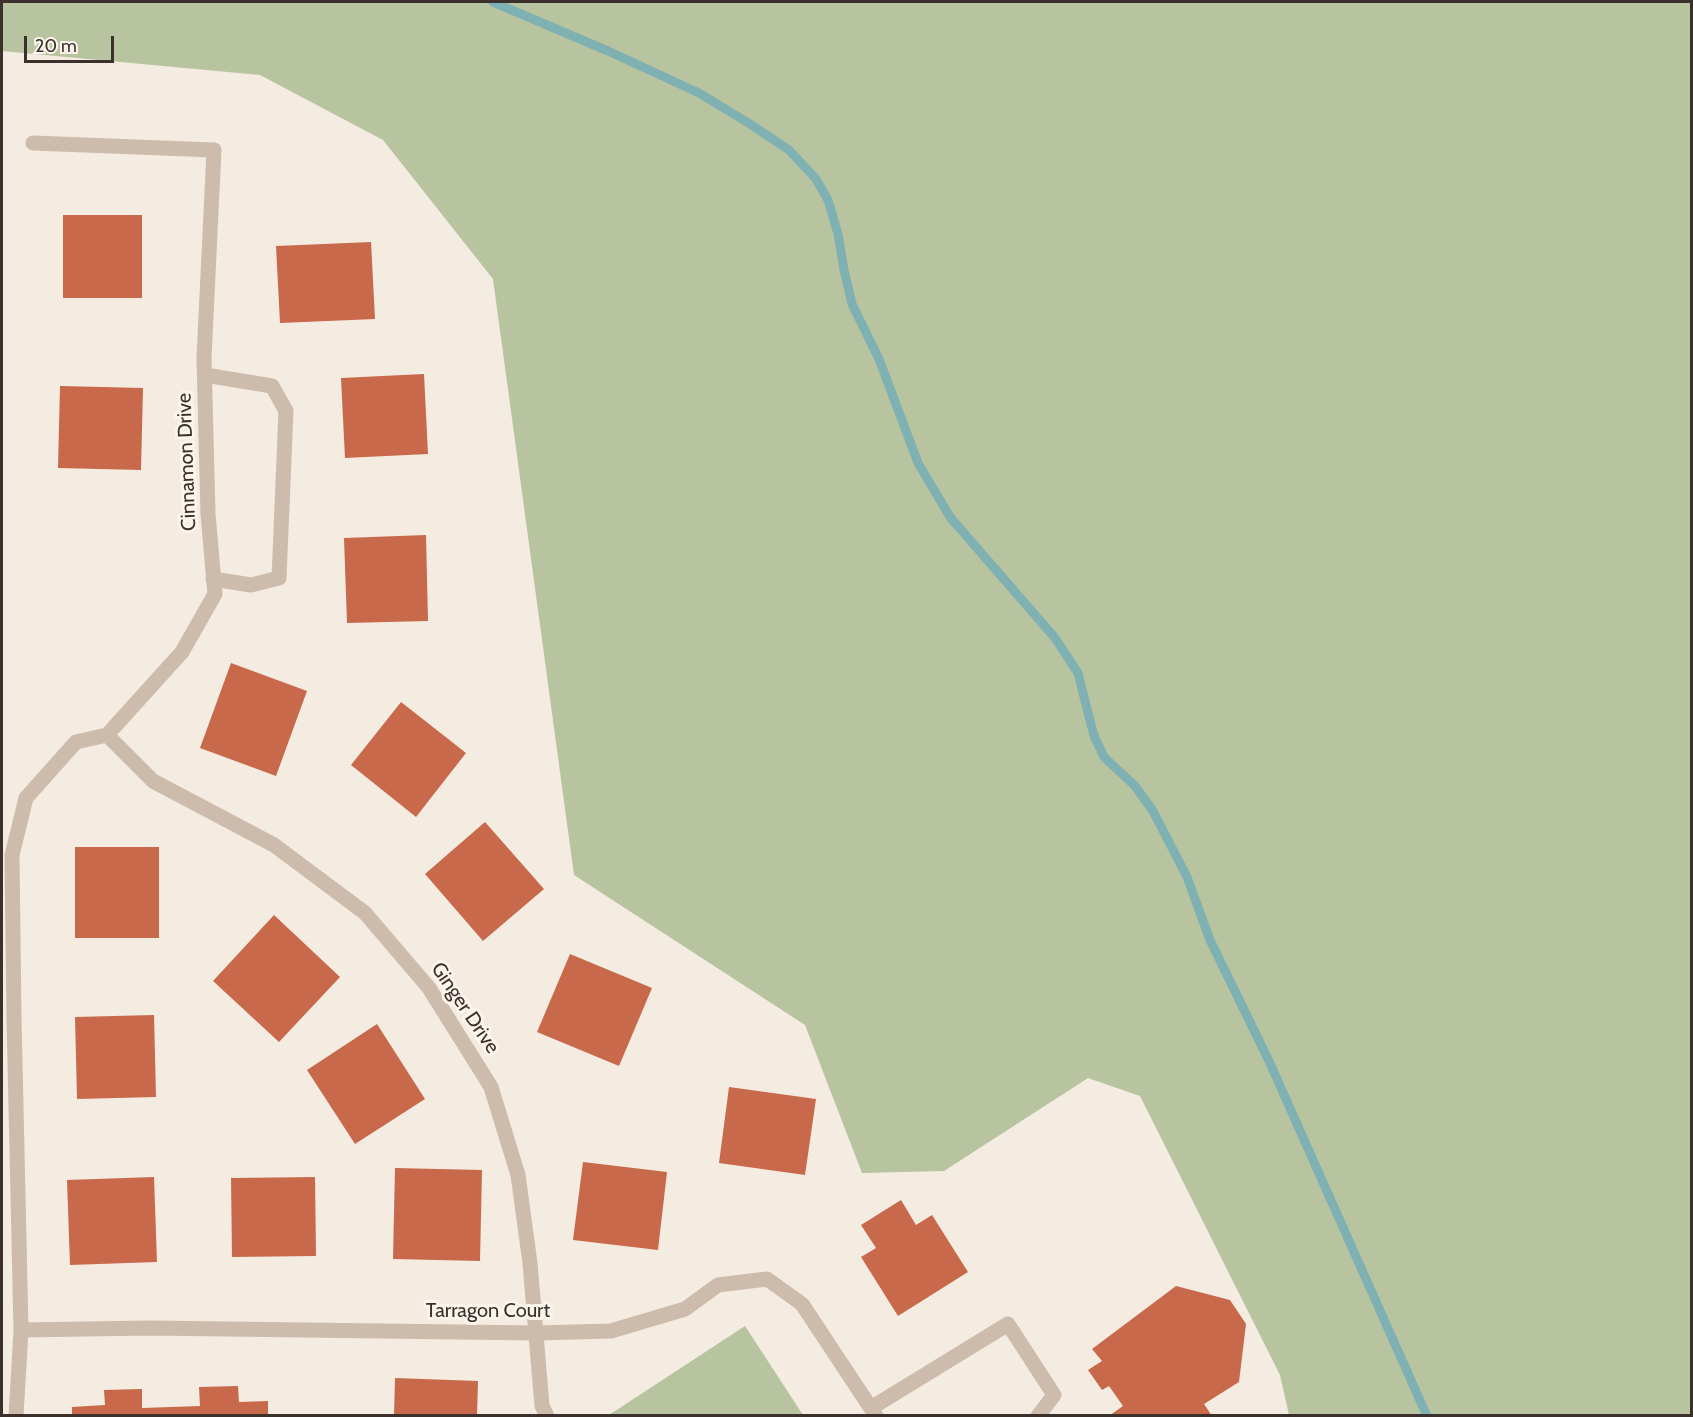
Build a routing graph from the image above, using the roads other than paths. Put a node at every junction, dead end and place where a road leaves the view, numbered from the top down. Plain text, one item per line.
1 (33, 143) dead end
2 (205, 375) junction
3 (213, 579) junction
4 (107, 735) junction
5 (21, 1330) junction
6 (536, 1333) junction
7 (874, 1412) edge
8 (16, 1416) edge
9 (547, 1416) edge
10 (1038, 1416) edge

1 - 2 street, Cinnamon Drive
2 - 3 street, Cinnamon Drive
2 - 3 street
3 - 4 street, Cinnamon Drive
4 - 5 street
4 - 6 street, Ginger Drive
5 - 6 street, Tarragon Court
5 - 8 street
6 - 7 street, Tarragon Court
6 - 9 street, Ginger Drive
7 - 10 street

